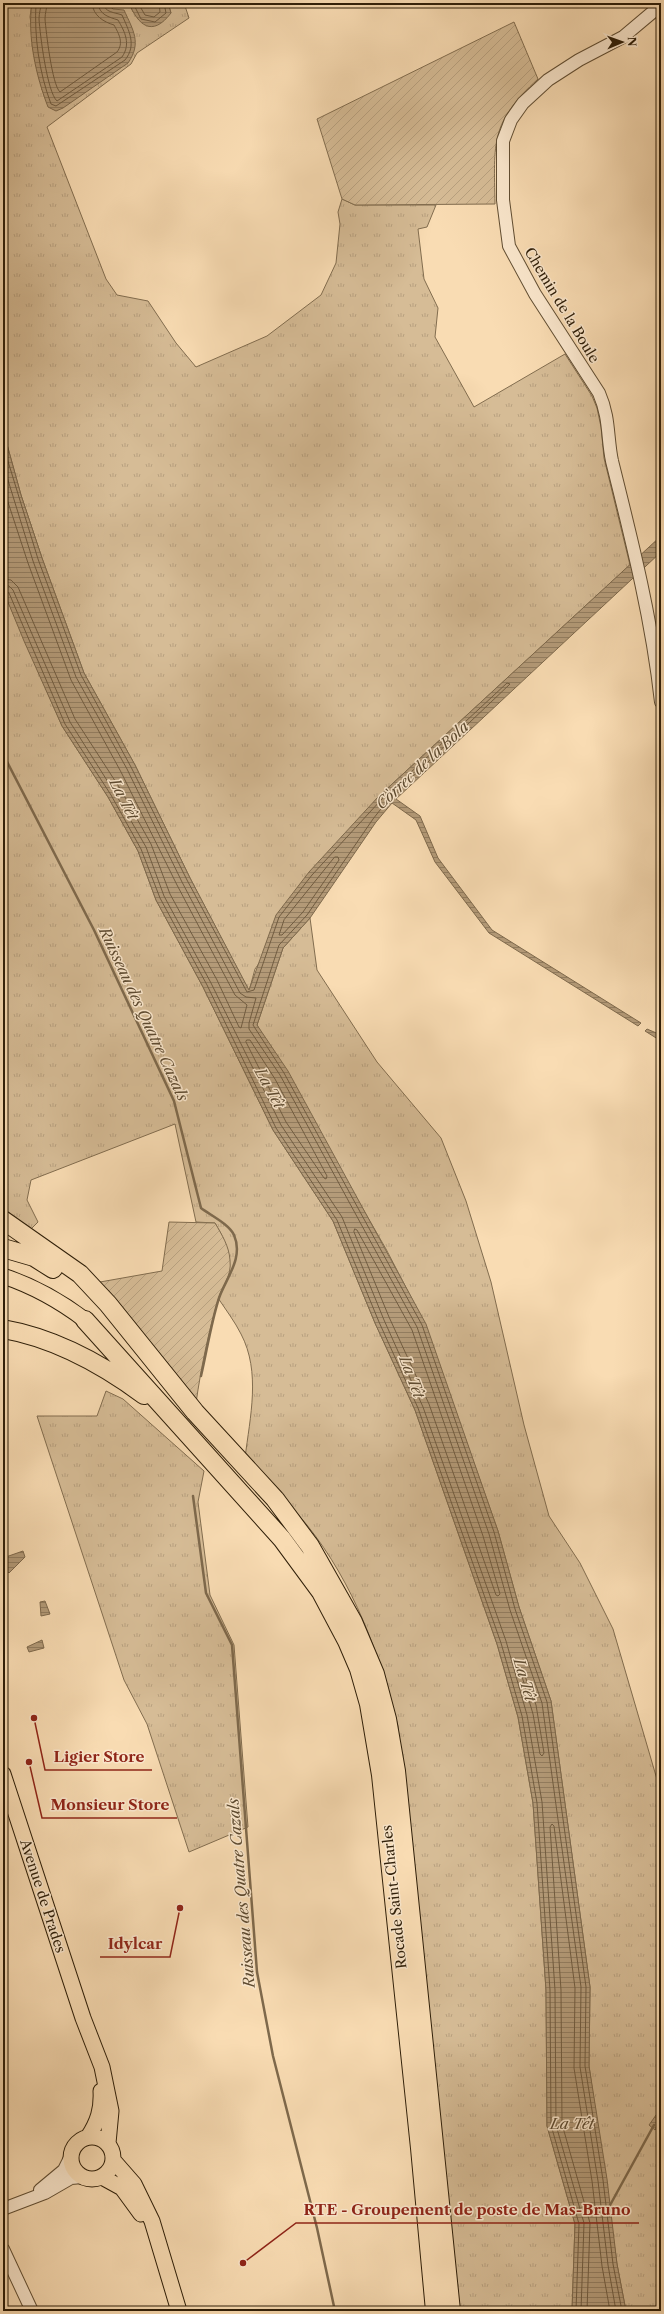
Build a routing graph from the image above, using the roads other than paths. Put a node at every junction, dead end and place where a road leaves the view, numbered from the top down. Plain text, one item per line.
1 (661, 5) edge
2 (661, 702) edge
3 (3, 1220) edge
4 (3, 1248) edge
5 (3, 1276) edge
6 (85, 1320) junction
7 (3, 1329) edge
8 (261, 1515) junction
9 (310, 1546) junction
10 (342, 1601) junction
11 (3, 1774) edge
12 (6, 1795) edge
13 (83, 2018) junction
14 (88, 2137) junction
15 (108, 2144) junction
16 (71, 2156) junction
17 (113, 2160) junction
18 (83, 2177) junction
19 (102, 2177) junction
20 (33, 2197) junction
21 (3, 2209) edge
22 (3, 2249) edge
23 (164, 2265) junction
24 (32, 2311) edge
25 (179, 2311) edge
26 (435, 2311) edge
27 (451, 2311) edge

1 - 2 street, Chemin de la Boule
3 - 9 highway
4 - 9 highway
5 - 6 main road
6 - 8 highway
6 - 10 highway
7 - 8 highway
8 - 26 highway, Rocade Saint-Charles
9 - 10 highway
10 - 27 highway, Rocade Saint-Charles
11 - 12 main road, Avenue de Prades
12 - 13 main road, Avenue de Prades
13 - 14 main road, Avenue de Prades
13 - 15 main road, Avenue de Prades
14 - 15 main road
14 - 16 main road
15 - 17 main road
16 - 18 main road
16 - 20 street
17 - 19 main road
17 - 23 main road
18 - 19 main road
18 - 20 street
19 - 23 main road
20 - 21 street
22 - 24 street
23 - 25 main road

